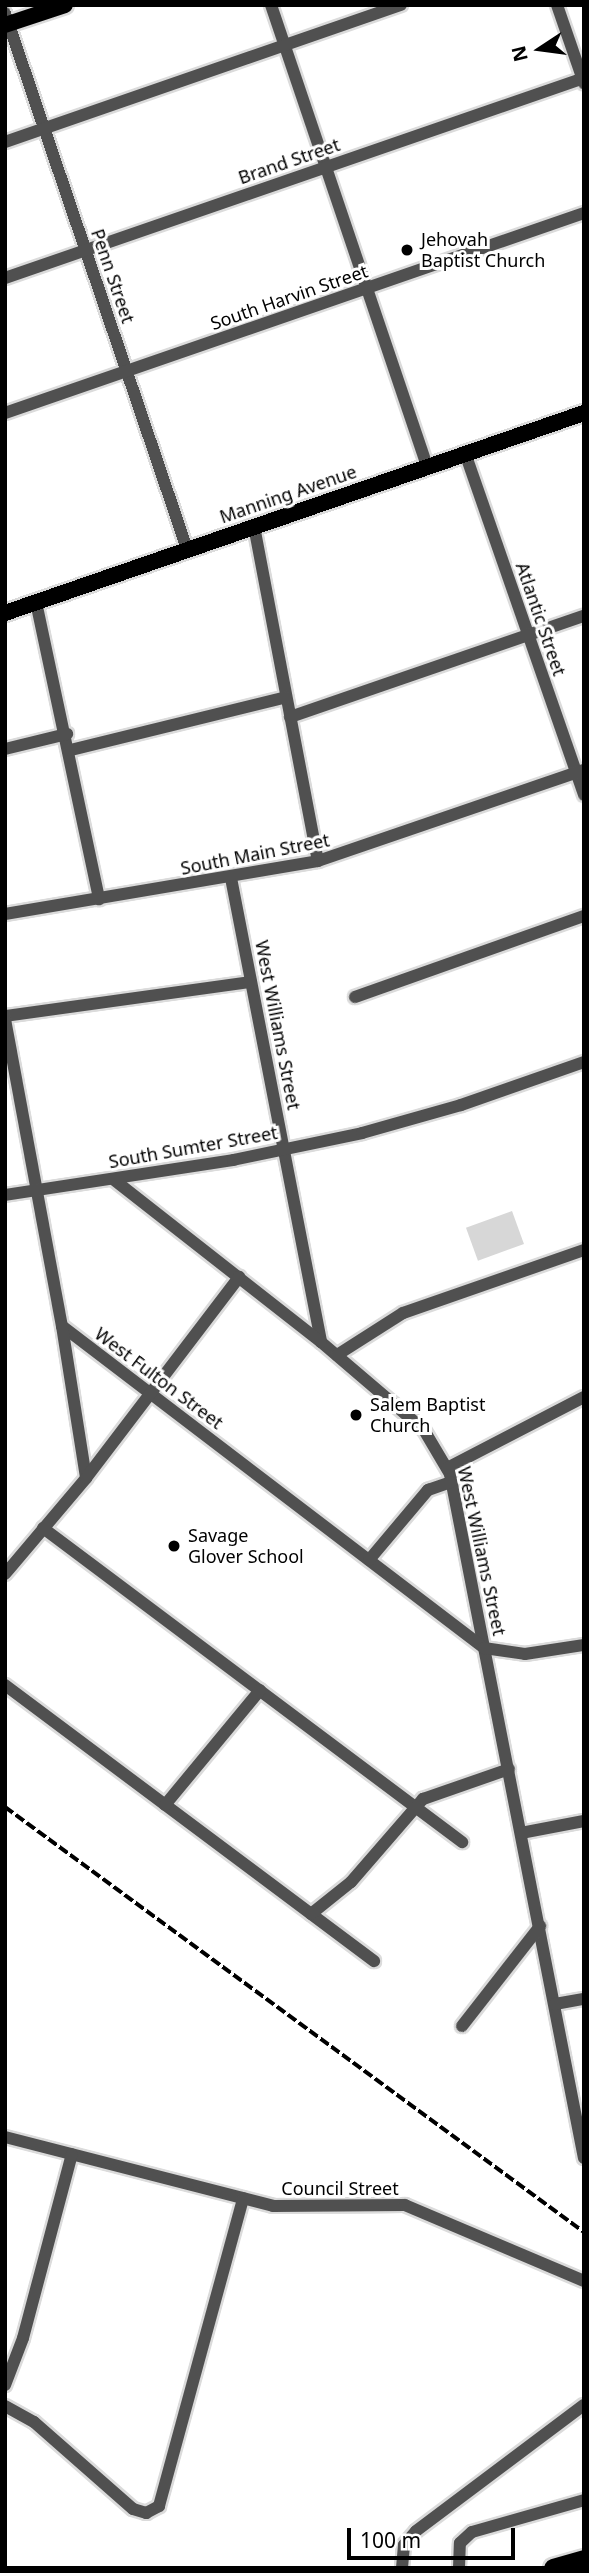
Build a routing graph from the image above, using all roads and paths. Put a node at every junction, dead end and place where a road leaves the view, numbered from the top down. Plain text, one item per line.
1 (65, 5) edge
2 (271, 5) edge
3 (401, 5) edge
4 (557, 5) edge
5 (6, 21) edge
6 (285, 46) junction
7 (583, 80) edge
8 (44, 129) junction
9 (5, 142) edge
10 (326, 167) junction
11 (584, 213) edge
12 (86, 250) junction
13 (5, 278) edge
14 (367, 288) junction
15 (127, 371) junction
16 (5, 413) edge
17 (584, 413) edge
18 (465, 453) junction
19 (427, 466) junction
20 (254, 526) junction
21 (187, 550) junction
22 (36, 602) junction
23 (5, 613) edge
24 (584, 616) edge
25 (528, 635) junction
26 (286, 697) junction
27 (290, 717) junction
28 (67, 734) junction
29 (5, 749) edge
30 (71, 750) junction
31 (580, 771) edge
32 (584, 795) edge
33 (318, 861) junction
34 (231, 878) junction
35 (99, 899) junction
36 (5, 914) edge
37 (584, 916) edge
38 (251, 982) junction
39 (355, 997) dead end
40 (5, 1017) edge
41 (584, 1062) edge
42 (284, 1150) junction
43 (113, 1179) junction
44 (33, 1191) junction
45 (5, 1195) edge
46 (584, 1250) edge
47 (239, 1277) junction
48 (62, 1326) junction
49 (321, 1342) junction
50 (337, 1355) junction
51 (150, 1392) junction
52 (584, 1397) edge
53 (447, 1468) junction
54 (86, 1478) junction
55 (451, 1482) junction
56 (43, 1528) junction
57 (369, 1560) junction
58 (5, 1574) edge
59 (584, 1645) edge
60 (484, 1648) junction
61 (5, 1685) edge
62 (260, 1690) junction
63 (509, 1769) junction
64 (165, 1805) junction
65 (414, 1806) junction
66 (584, 1821) edge
67 (521, 1833) junction
68 (462, 1842) dead end
69 (311, 1914) junction
70 (540, 1926) junction
71 (374, 1961) dead end
72 (584, 1999) edge
73 (555, 2004) junction
74 (462, 2026) dead end
75 (5, 2137) edge
76 (72, 2154) junction
77 (584, 2158) edge
78 (243, 2197) junction
79 (584, 2281) edge
80 (5, 2385) edge
81 (584, 2405) edge
82 (5, 2406) edge
83 (584, 2500) edge
84 (584, 2559) edge
85 (402, 2568) edge
86 (459, 2568) edge
87 (553, 2568) edge

1 - 5 main road
2 - 6 street
3 - 6 street
4 - 7 street
5 - 8 street, Penn Street
6 - 8 street
6 - 10 street
7 - 10 street, Brand Street
8 - 9 street
8 - 12 street, Penn Street
10 - 12 street, Brand Street
10 - 14 street
11 - 14 street, South Harvin Street
12 - 13 street, Brand Street
12 - 15 street, Penn Street
14 - 15 street, South Harvin Street
14 - 19 street
15 - 16 street, South Harvin Street
15 - 21 street, Penn Street
17 - 18 main road, Manning Avenue
18 - 19 main road, Manning Avenue
18 - 25 street, Atlantic Street
19 - 20 main road, Manning Avenue
20 - 21 main road, Manning Avenue
20 - 26 street
21 - 22 main road, Manning Avenue
22 - 23 main road, Manning Avenue
22 - 28 street
24 - 25 street
25 - 27 street
25 - 31 street, Atlantic Street
26 - 27 street
26 - 30 street
27 - 33 street
28 - 29 street
28 - 30 street
30 - 35 street
31 - 32 street, Atlantic Street
31 - 33 street, South Main Street
33 - 34 street, South Main Street
34 - 35 street, South Main Street
34 - 38 street, West Williams Street
35 - 36 street, South Main Street
37 - 39 street
38 - 40 street
38 - 42 street, West Williams Street
40 - 44 street
41 - 42 street, South Sumter Street
42 - 43 street, South Sumter Street
42 - 49 street, West Williams Street
43 - 44 street, South Sumter Street
43 - 47 street
44 - 45 street, South Sumter Street
44 - 48 street
46 - 50 street
47 - 49 street
47 - 51 street
48 - 51 street, West Fulton Street
48 - 54 street
49 - 50 street, West Williams Street
50 - 53 street, West Williams Street
51 - 54 street
51 - 57 street, West Fulton Street
52 - 53 street
53 - 55 street, West Williams Street
54 - 56 street
55 - 57 street
55 - 60 street, West Williams Street
56 - 58 street
56 - 62 street
57 - 60 street, West Fulton Street
59 - 60 street
60 - 63 street, West Williams Street
61 - 64 street
62 - 64 street
62 - 65 street
63 - 65 street
63 - 67 street, West Williams Street
64 - 69 street
65 - 68 street
65 - 69 street
66 - 67 street
67 - 70 street, West Williams Street
69 - 71 street
70 - 73 street, West Williams Street
70 - 74 street
72 - 73 street
73 - 77 street, West Williams Street
75 - 76 street, Council Street
76 - 78 street, Council Street
76 - 80 street
78 - 79 street, Council Street
78 - 82 street
81 - 85 street
83 - 86 street
84 - 87 highway

